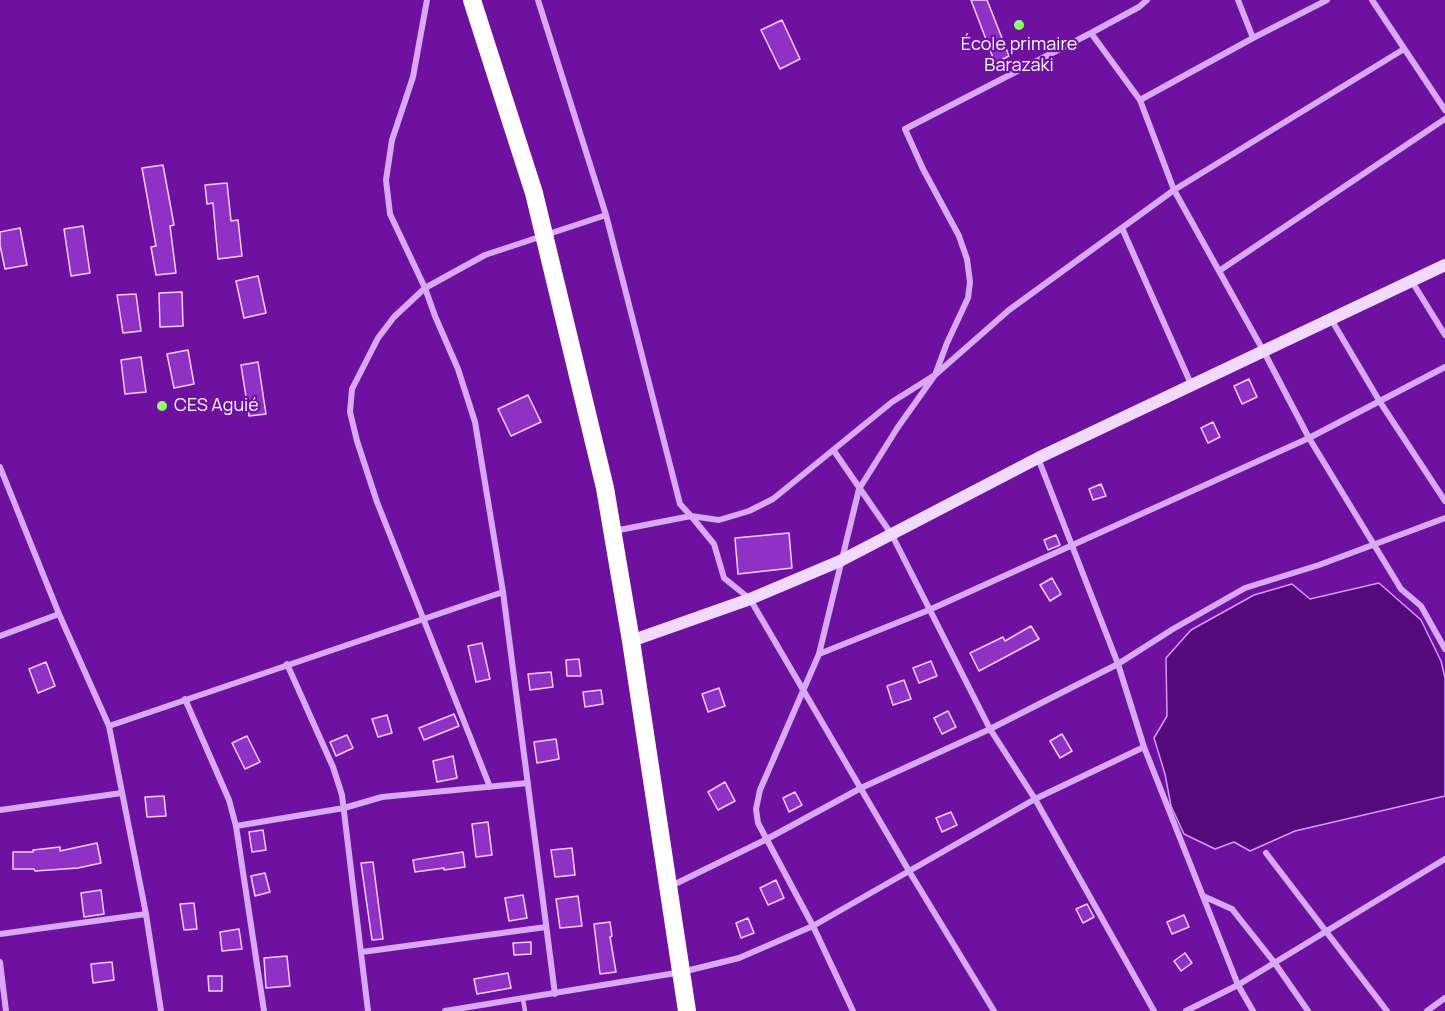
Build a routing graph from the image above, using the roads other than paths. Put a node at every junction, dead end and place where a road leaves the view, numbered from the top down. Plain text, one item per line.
1 (427, 0) edge
2 (472, 0) edge
3 (538, 0) edge
4 (1147, 0) edge
5 (1238, 0) edge
6 (1327, 0) edge
7 (1372, 0) edge
8 (1091, 33) junction
9 (1253, 38) junction
10 (1404, 49) junction
11 (1140, 100) junction
12 (1445, 110) edge
13 (1445, 119) edge
14 (1174, 190) junction
15 (606, 215) junction
16 (1122, 228) junction
17 (544, 235) junction
18 (1445, 264) edge
19 (1218, 271) junction
20 (1411, 280) junction
21 (425, 288) junction
22 (1331, 319) junction
23 (1445, 335) edge
24 (1264, 352) junction
25 (1445, 367) edge
26 (935, 375) junction
27 (1191, 384) junction
28 (1380, 402) junction
29 (1309, 438) junction
30 (834, 451) junction
31 (1038, 458) junction
32 (0, 467) edge
33 (860, 489) junction
34 (1445, 501) edge
35 (692, 516) junction
36 (1445, 518) edge
37 (612, 532) junction
38 (892, 535) junction
39 (1072, 544) junction
40 (1373, 545) junction
41 (840, 561) junction
42 (502, 592) junction
43 (750, 599) junction
44 (929, 610) junction
45 (59, 614) junction
46 (423, 619) junction
47 (0, 636) edge
48 (631, 641) junction
49 (1445, 649) edge
50 (819, 654) junction
51 (287, 664) junction
52 (1118, 664) junction
53 (803, 692) junction
54 (185, 699) junction
55 (109, 726) junction
56 (990, 729) junction
57 (1144, 747) junction
58 (528, 783) junction
59 (490, 788) junction
60 (861, 788) junction
61 (122, 793) junction
62 (1035, 799) junction
63 (344, 808) junction
64 (0, 810) edge
65 (236, 826) junction
66 (767, 839) junction
67 (1266, 853) dead end
68 (1445, 859) edge
69 (909, 871) junction
70 (669, 888) junction
71 (1203, 896) junction
72 (146, 914) junction
73 (813, 926) junction
74 (546, 927) junction
75 (1327, 931) junction
76 (0, 934) edge
77 (362, 952) junction
78 (0, 962) edge
79 (1274, 962) junction
80 (682, 972) junction
81 (1238, 984) junction
82 (555, 994) junction
83 (1445, 998) edge
84 (523, 999) junction
85 (6, 1011) edge
86 (161, 1011) edge
87 (264, 1011) edge
88 (368, 1011) edge
89 (445, 1011) edge
90 (525, 1011) edge
91 (687, 1011) edge
92 (853, 1011) edge
93 (994, 1011) edge
94 (1154, 1011) edge
95 (1186, 1011) edge
96 (1253, 1011) edge
97 (1308, 1011) edge
98 (1387, 1011) edge
99 (1427, 1011) edge

1 - 21 street
2 - 17 highway
3 - 15 street
4 - 8 street
5 - 9 street
6 - 9 street
7 - 10 street
8 - 11 street
8 - 26 street
9 - 11 street
10 - 12 street
10 - 14 street
11 - 14 street
13 - 19 street
14 - 16 street
14 - 19 street
15 - 17 street
15 - 35 street
16 - 26 street
16 - 27 street
17 - 21 street
17 - 37 highway
18 - 20 street
19 - 24 street
20 - 22 street
20 - 23 street
21 - 42 street
21 - 46 street
22 - 24 street
22 - 28 street
24 - 27 street
24 - 29 street
25 - 28 street
26 - 30 street
26 - 33 street
27 - 31 street
28 - 29 street
28 - 34 street
29 - 39 street
29 - 40 street
30 - 33 street
30 - 35 street
31 - 38 street
31 - 39 street
32 - 45 street
33 - 38 street
33 - 41 street
35 - 37 street
35 - 43 street
36 - 40 street
37 - 48 highway
38 - 41 street
38 - 44 street
39 - 44 street
39 - 52 street
40 - 49 street
40 - 52 street
41 - 43 street
41 - 50 street
42 - 46 street
42 - 58 street
43 - 48 street
43 - 53 street
44 - 50 street
44 - 56 street
45 - 47 street
45 - 55 street
46 - 51 street
46 - 59 street
48 - 70 highway
50 - 53 street
51 - 54 street
51 - 63 street
52 - 56 street
52 - 57 street
53 - 60 street
53 - 66 street
54 - 55 street
54 - 65 street
55 - 61 street
56 - 60 street
56 - 62 street
57 - 62 street
57 - 71 street
58 - 59 street
58 - 74 street
59 - 63 street
60 - 66 street
60 - 69 street
61 - 64 street
61 - 72 street
62 - 69 street
62 - 94 street
63 - 65 street
63 - 77 street
65 - 87 street
66 - 70 street
66 - 73 street
67 - 75 street
68 - 75 street
69 - 73 street
69 - 93 street
70 - 80 highway
71 - 79 street
71 - 81 street
72 - 76 street
72 - 86 street
73 - 80 street
73 - 92 street
74 - 77 street
74 - 82 street
75 - 79 street
75 - 98 street
77 - 88 street
78 - 85 street
79 - 81 street
79 - 97 street
80 - 82 street
80 - 91 highway
81 - 95 street
81 - 96 street
82 - 84 street
83 - 99 street
84 - 89 street
84 - 90 lane

